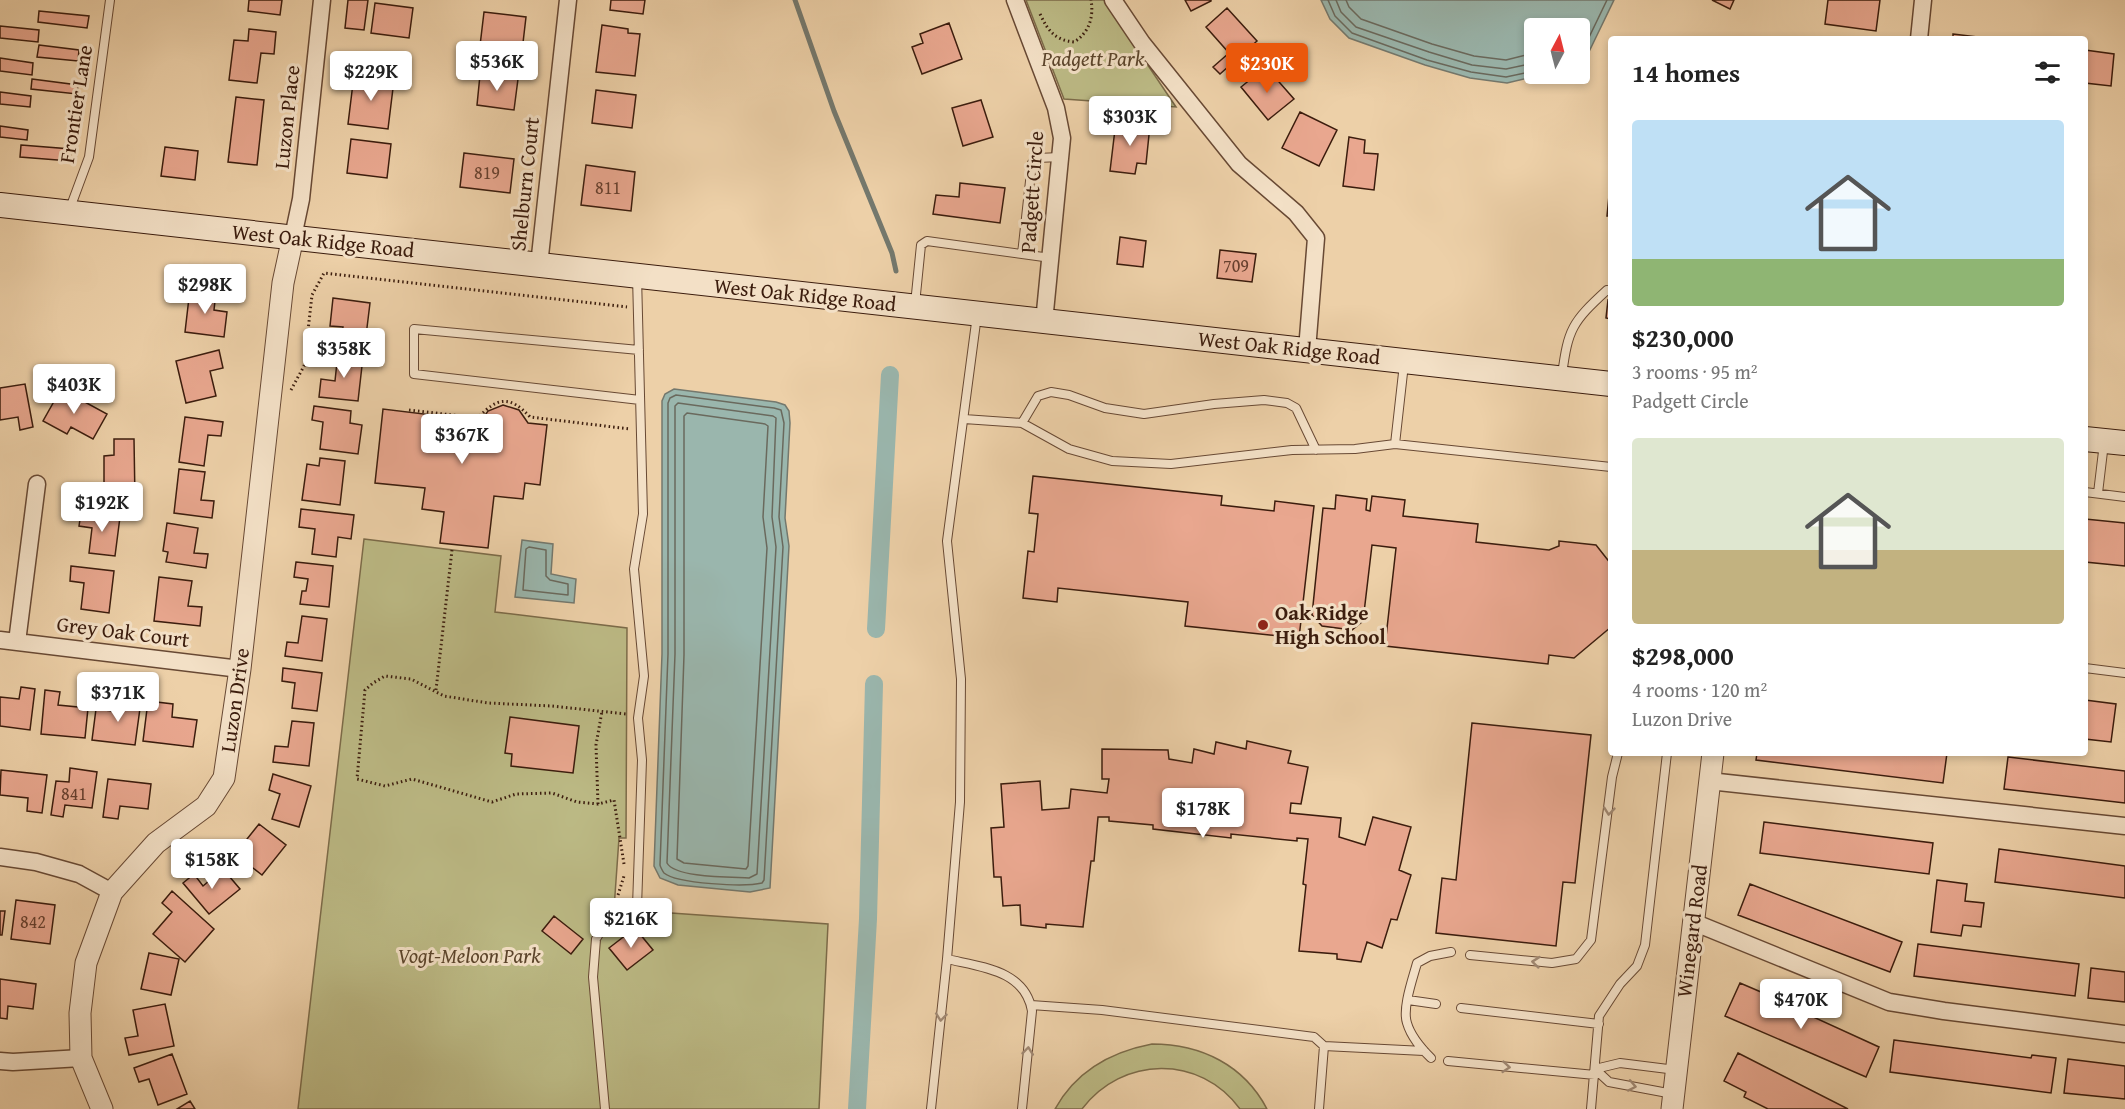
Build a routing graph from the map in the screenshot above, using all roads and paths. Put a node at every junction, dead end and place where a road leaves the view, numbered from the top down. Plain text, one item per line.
1 (110, 0) edge
2 (322, 0) edge
3 (568, 0) edge
4 (1015, 0) edge
5 (1091, 0) edge
6 (1113, 0) edge
7 (1923, 0) edge
8 (1037, 6) dead end
9 (1919, 36) edge
10 (1061, 157) junction
11 (0, 205) edge
12 (69, 212) junction
13 (293, 237) junction
14 (1022, 254) junction
15 (1051, 258) junction
16 (539, 265) junction
17 (637, 276) junction
18 (1608, 290) edge
19 (915, 307) junction
20 (638, 308) junction
21 (977, 314) junction
22 (1044, 322) junction
23 (639, 350) junction
24 (1307, 350) junction
25 (1405, 361) junction
26 (1562, 379) junction
27 (1608, 384) edge
28 (287, 395) dead end
29 (640, 400) junction
30 (409, 410) dead end
31 (964, 419) junction
32 (1022, 423) junction
33 (641, 430) junction
34 (2105, 441) edge
35 (1395, 444) junction
36 (1316, 450) junction
37 (1608, 467) edge
38 (37, 484) dead end
39 (2088, 492) edge
40 (2098, 493) junction
41 (2125, 497) edge
42 (452, 550) dead end
43 (0, 640) edge
44 (17, 642) junction
45 (2088, 668) edge
46 (240, 669) junction
47 (2125, 673) edge
48 (436, 690) junction
49 (602, 711) junction
50 (626, 714) dead end
51 (1617, 756) edge
52 (1667, 756) edge
53 (1713, 756) edge
54 (1709, 781) junction
55 (598, 804) junction
56 (2125, 826) edge
57 (0, 857) edge
58 (112, 892) junction
59 (615, 908) junction
60 (1693, 922) junction
61 (1451, 952) dead end
62 (1470, 955) dead end
63 (947, 959) junction
64 (1408, 1000) junction
65 (1437, 1004) dead end
66 (1031, 1005) junction
67 (1461, 1008) dead end
68 (1599, 1024) junction
69 (2125, 1034) edge
70 (1324, 1046) junction
71 (1424, 1051) junction
72 (81, 1058) junction
73 (1431, 1058) dead end
74 (0, 1061) edge
75 (1448, 1061) dead end
76 (1676, 1070) junction
77 (1595, 1072) junction
78 (1673, 1102) edge
79 (102, 1109) edge
80 (605, 1109) edge
81 (931, 1109) edge
82 (1022, 1109) edge
83 (1318, 1109) edge
84 (1591, 1109) edge

1 - 12 lane, Frontier Lane
2 - 13 street, Luzon Place
3 - 16 street, Shelburn Court
4 - 10 street, Padgett Circle
5 - 8 path
6 - 24 street
7 - 9 street
10 - 14 lane
10 - 15 street, Padgett Circle
11 - 12 main road, West Oak Ridge Road
12 - 13 main road, West Oak Ridge Road
13 - 16 main road, West Oak Ridge Road
13 - 46 street, Luzon Drive
14 - 15 lane
14 - 19 lane
15 - 22 street, Padgett Circle
16 - 17 main road, West Oak Ridge Road
17 - 19 main road, West Oak Ridge Road
17 - 20 lane
18 - 26 lane
19 - 21 main road, West Oak Ridge Road
20 - 23 lane
20 - 28 path
21 - 22 main road, West Oak Ridge Road
21 - 31 lane
22 - 24 main road, West Oak Ridge Road
23 - 29 lane
23 - 29 lane
24 - 25 main road, West Oak Ridge Road
25 - 26 main road, West Oak Ridge Road
25 - 35 lane
26 - 27 main road, West Oak Ridge Road
29 - 33 lane
30 - 33 path
31 - 32 lane
31 - 63 lane
32 - 36 lane
32 - 36 lane
33 - 59 lane
34 - 40 lane
35 - 36 lane
35 - 37 lane
38 - 44 street
39 - 40 lane
40 - 41 lane
42 - 48 path
43 - 44 street, Grey Oak Court
44 - 46 street, Grey Oak Court
45 - 47 lane
46 - 58 street, Luzon Drive
48 - 49 path
48 - 55 path
49 - 50 path
49 - 55 path
51 -> 62 lane
52 - 68 lane
53 - 54 street, Winegard Road
54 - 56 street
54 - 60 street, Winegard Road
55 - 59 path
57 - 58 street
58 - 72 street, Luzon Drive
59 - 80 lane
60 - 69 street
60 - 76 street, Winegard Road
61 - 64 lane
63 - 66 lane
63 -> 81 lane
64 - 65 lane
64 - 71 lane
66 - 70 lane
82 -> 66 lane
67 - 68 lane
68 - 77 lane
70 - 71 lane
70 - 83 lane
71 - 73 lane
72 - 74 street
72 - 79 street, Luzon Drive
75 -> 77 lane
76 - 77 lane
76 - 78 street, Winegard Road
77 -> 78 lane
77 - 84 lane

